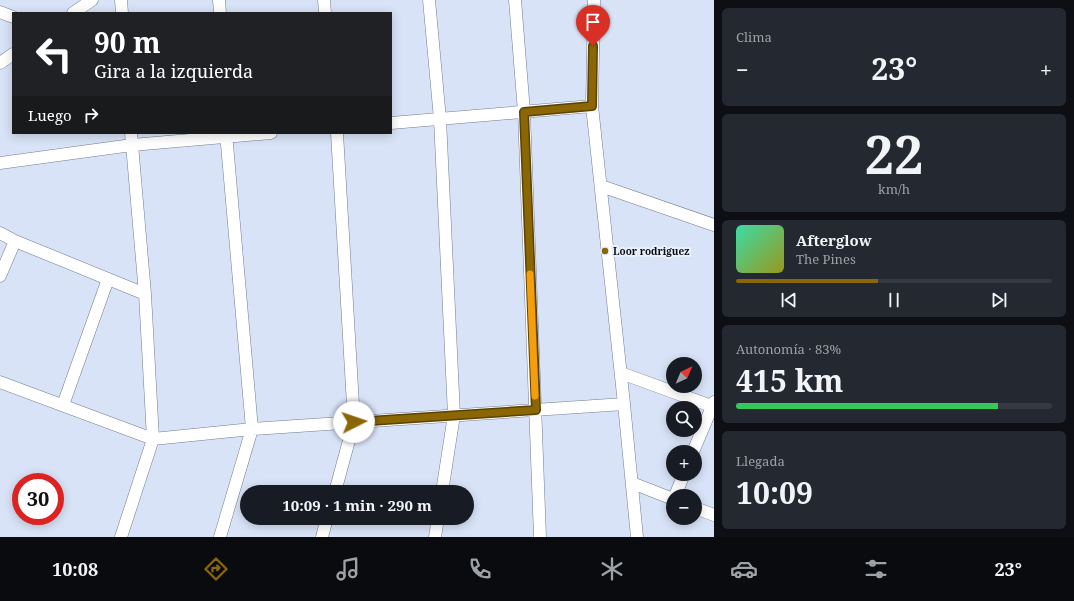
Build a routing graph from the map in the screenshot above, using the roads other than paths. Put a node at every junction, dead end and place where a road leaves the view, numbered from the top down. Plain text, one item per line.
1 (92, 0) edge
2 (121, 0) edge
3 (219, 0) edge
4 (324, 0) edge
5 (429, 0) edge
6 (515, 0) edge
7 (594, 0) edge
8 (0, 12) edge
9 (74, 12) edge
10 (122, 12) edge
11 (220, 12) edge
12 (325, 12) edge
13 (12, 17) edge
14 (12, 55) edge
15 (0, 63) edge
16 (592, 106) junction
17 (524, 112) junction
18 (440, 119) junction
19 (392, 123) edge
20 (248, 134) edge
21 (337, 134) edge
22 (226, 135) edge
23 (131, 139) edge
24 (0, 163) edge
25 (601, 186) junction
26 (714, 225) edge
27 (0, 233) edge
28 (15, 241) junction
29 (0, 276) edge
30 (108, 279) junction
31 (145, 294) junction
32 (621, 373) junction
33 (0, 382) edge
34 (624, 404) junction
35 (63, 405) junction
36 (713, 405) edge
37 (536, 410) junction
38 (454, 415) junction
39 (354, 422) junction
40 (252, 429) junction
41 (153, 439) junction
42 (696, 445) edge
43 (632, 484) junction
44 (336, 485) edge
45 (443, 485) edge
46 (666, 496) edge
47 (702, 511) edge
48 (714, 515) edge
49 (325, 525) edge
50 (437, 525) edge
51 (121, 537) edge
52 (220, 537) edge
53 (322, 537) edge
54 (435, 537) edge
55 (540, 537) edge
56 (637, 537) edge

1 - 9 street
2 - 10 street
3 - 11 street
4 - 12 street
5 - 18 street
6 - 17 street
7 - 16 street
8 - 13 street
14 - 15 street
16 - 17 street
16 - 25 street
17 - 18 street
17 - 37 street
18 - 19 street
18 - 38 street
20 - 22 street
21 - 39 street
22 - 23 street
22 - 40 street
23 - 24 street
23 - 31 street
25 - 26 street
25 - 32 street
27 - 28 street
28 - 29 street
28 - 30 street
30 - 31 street
30 - 35 street
31 - 41 street
32 - 34 street
32 - 36 street
33 - 35 street
34 - 37 street
34 - 43 street
35 - 41 street
36 - 42 street
37 - 38 street
37 - 55 street
38 - 39 street
38 - 45 street
39 - 40 street
39 - 44 street
40 - 41 street
40 - 52 street
41 - 51 street
43 - 46 street
43 - 56 street
47 - 48 street
49 - 53 street
50 - 54 street

